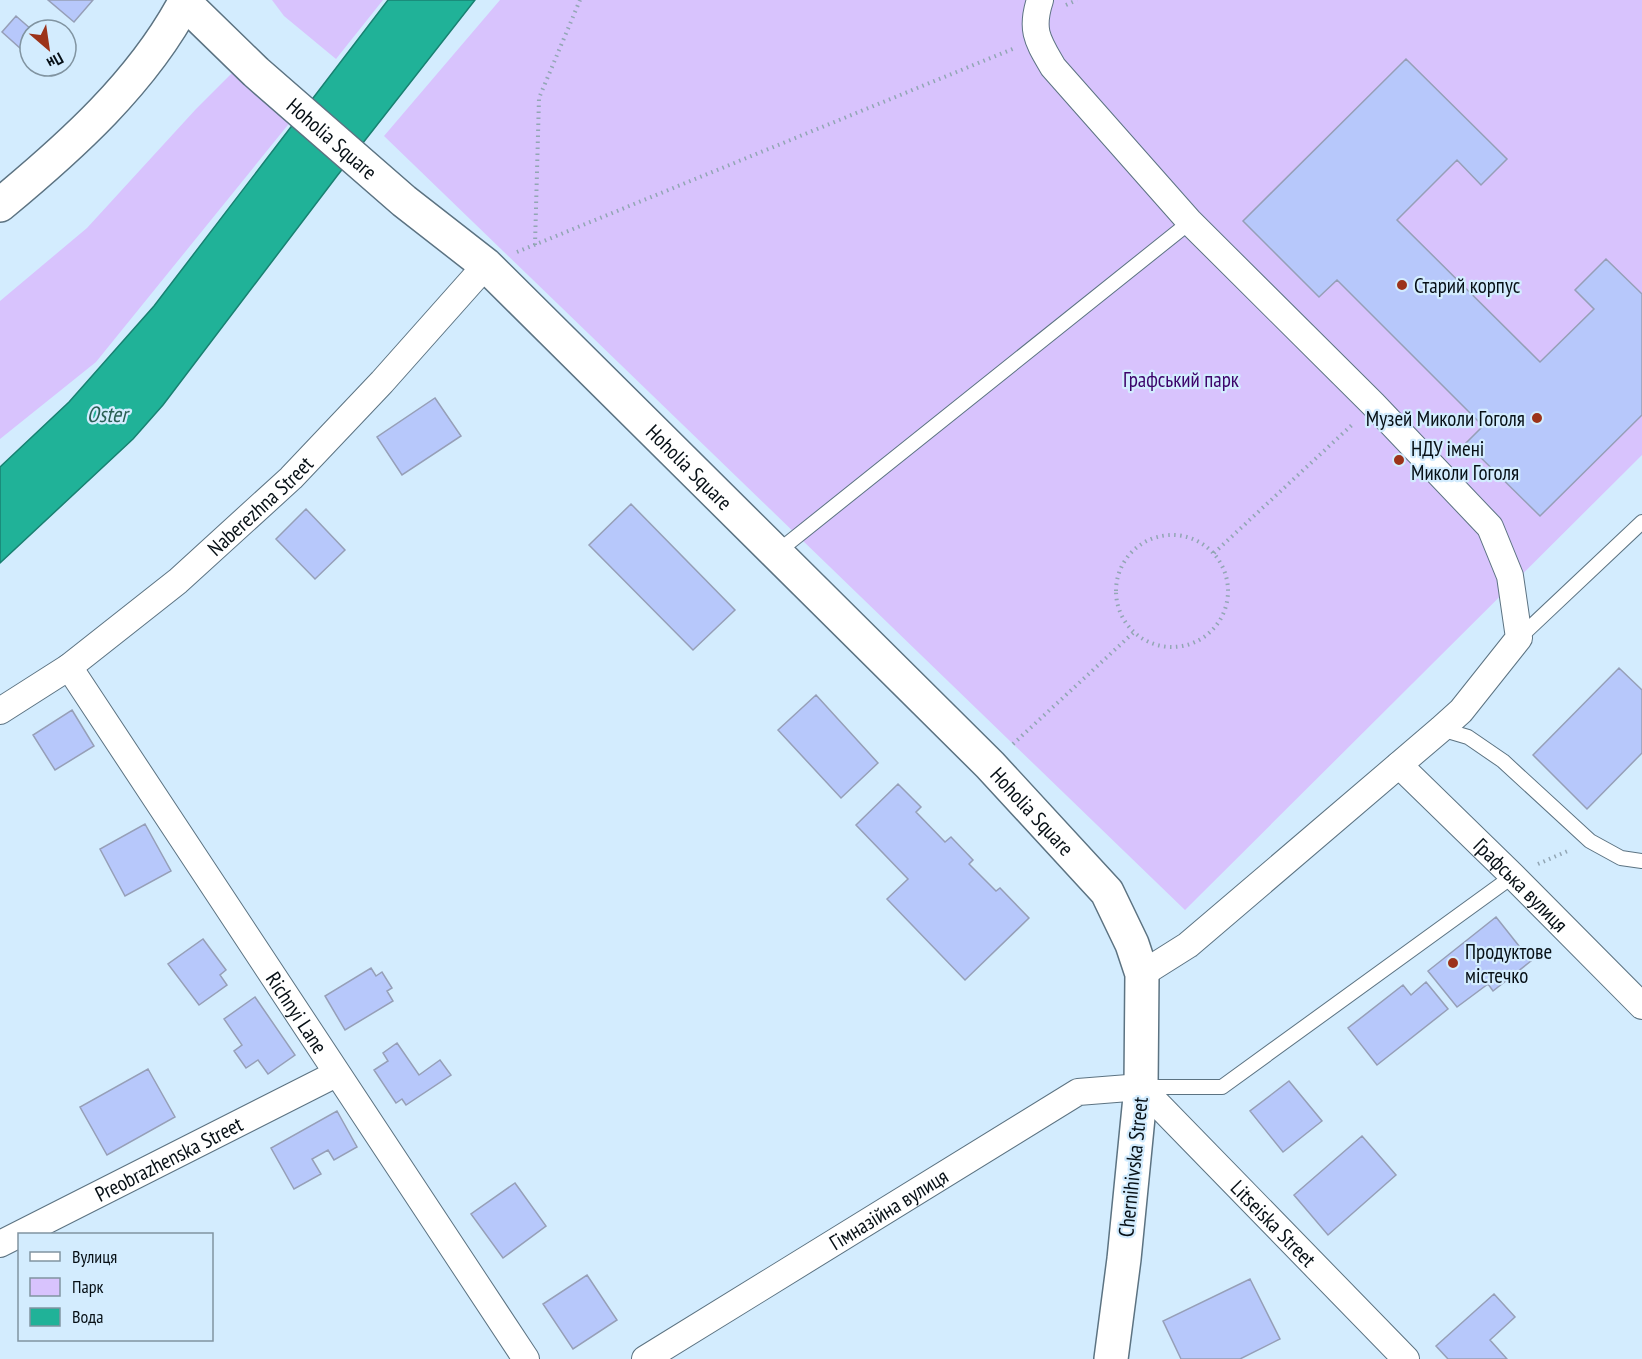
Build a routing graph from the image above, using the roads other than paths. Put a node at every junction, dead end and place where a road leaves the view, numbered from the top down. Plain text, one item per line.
1 (1040, 0) edge
2 (184, 1) edge
3 (0, 205) edge
4 (1190, 222) junction
5 (486, 265) junction
6 (1642, 522) edge
7 (776, 553) junction
8 (1519, 638) junction
9 (69, 667) junction
10 (0, 711) edge
11 (1441, 729) junction
12 (1399, 765) junction
13 (1642, 861) edge
14 (1513, 876) junction
15 (1142, 974) junction
16 (1642, 1006) edge
17 (336, 1074) junction
18 (1141, 1087) junction
19 (22, 1233) edge
20 (18, 1235) edge
21 (0, 1244) edge
22 (526, 1359) edge
23 (645, 1359) edge
24 (1111, 1359) edge
25 (1406, 1359) edge

1 - 4 street
2 - 3 street
2 - 5 street, Hoholia Square
4 - 7 lane
4 - 8 street
5 - 7 street, Hoholia Square
5 - 9 street, Naberezhna Street
6 - 8 lane
7 - 15 street, Hoholia Square
8 - 11 street
9 - 10 street, Naberezhna Street
9 - 17 street, Richnyi Lane
11 - 12 street
11 - 13 lane
12 - 14 street, Графська вулиця
12 - 15 street
14 - 16 street, Графська вулиця
14 - 18 lane
15 - 18 street, Chernihivska Street
17 - 19 street, Preobrazhenska Street
17 - 22 street, Richnyi Lane
18 - 23 street, Гімназійна вулиця
18 - 24 street, Chernihivska Street
18 - 25 street, Litseiska Street
20 - 21 street, Preobrazhenska Street

